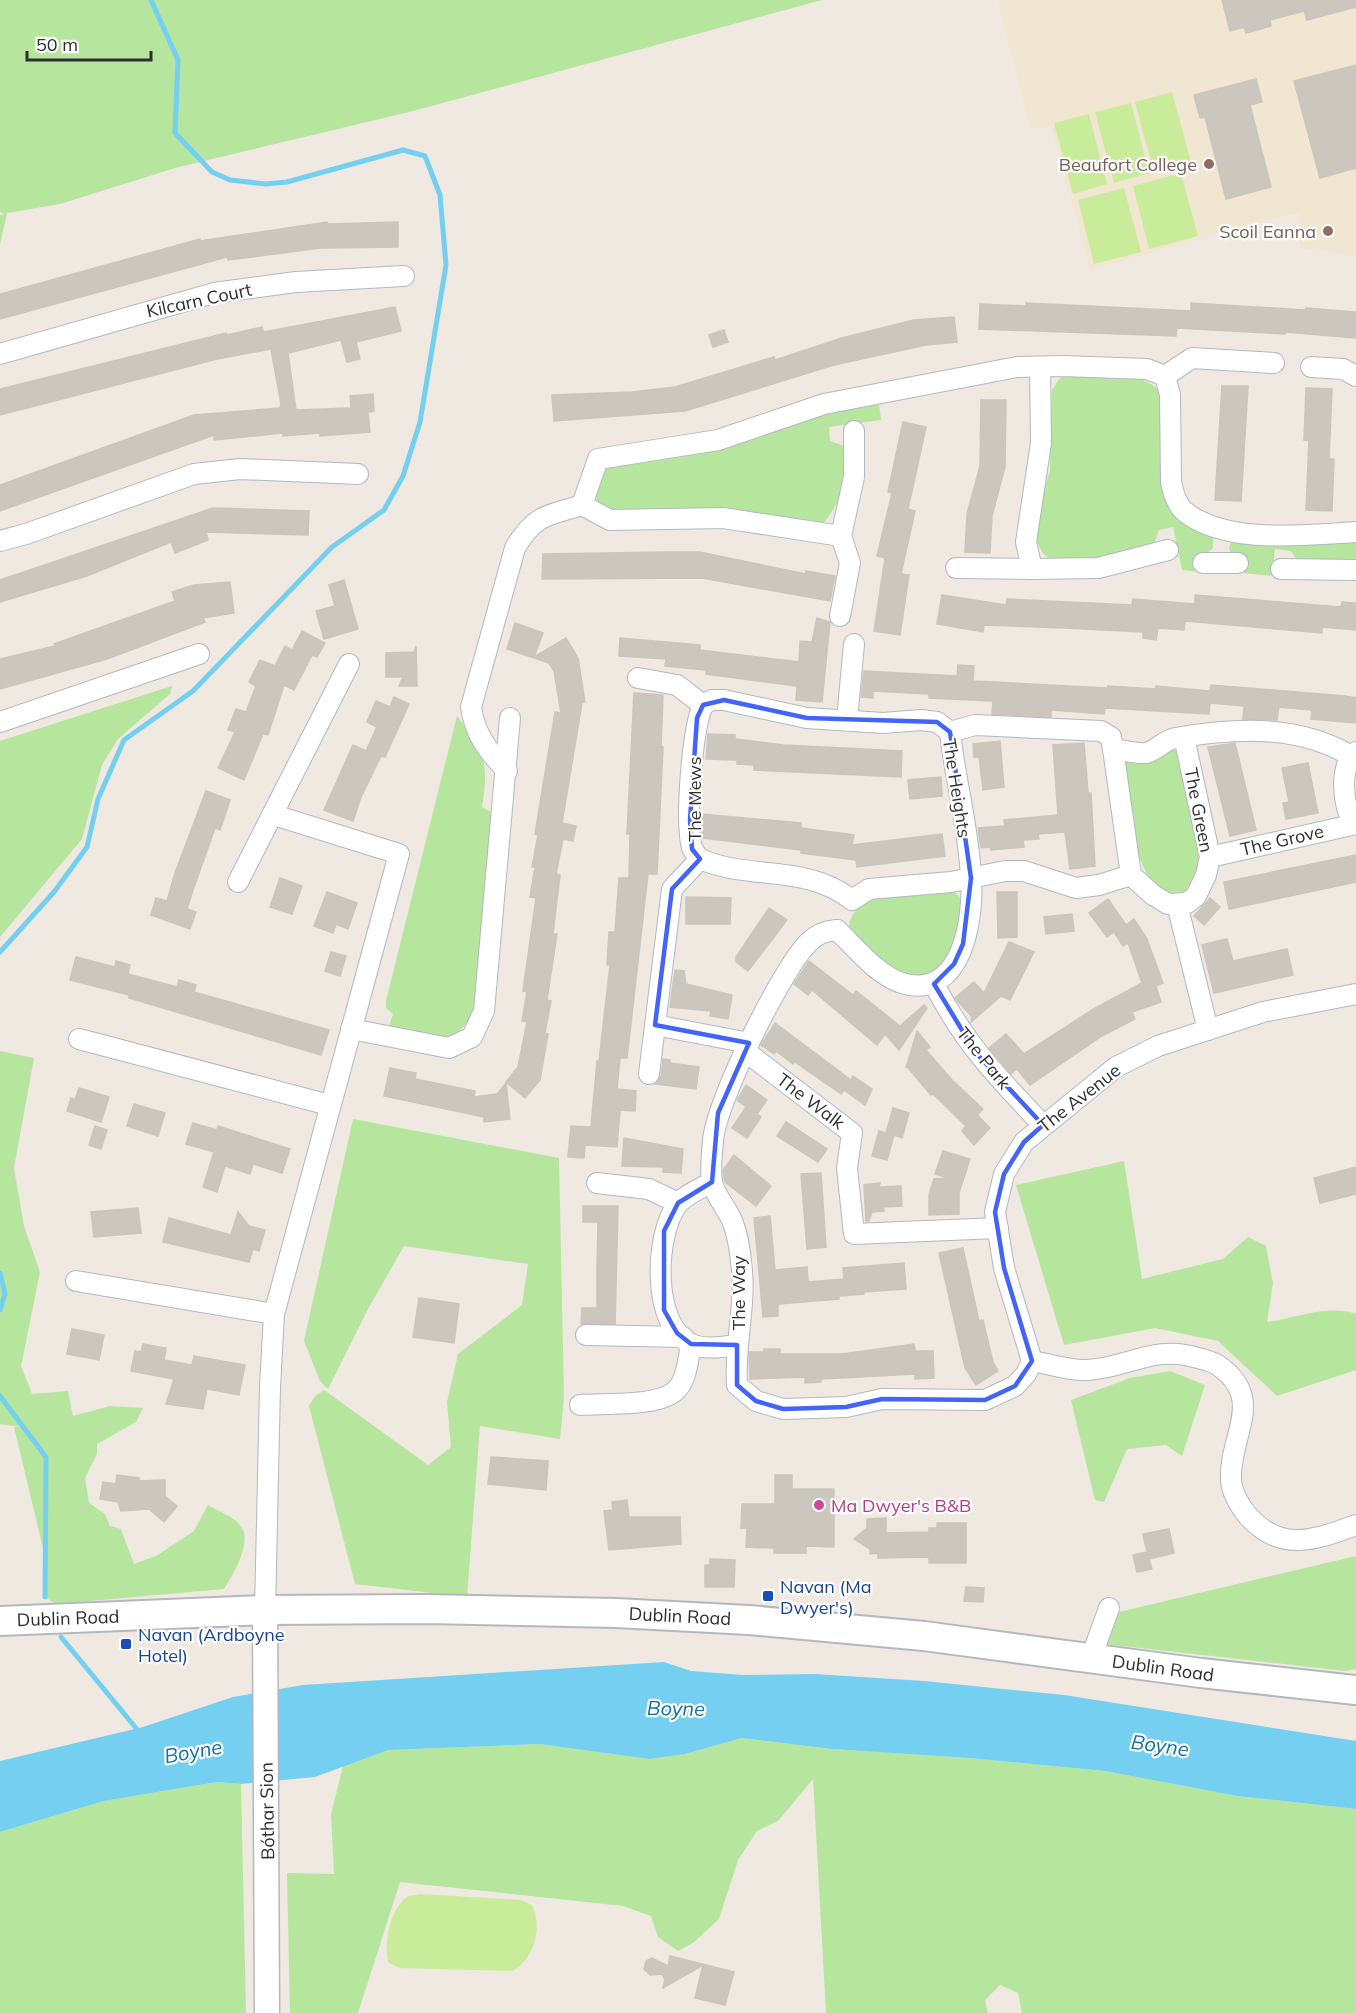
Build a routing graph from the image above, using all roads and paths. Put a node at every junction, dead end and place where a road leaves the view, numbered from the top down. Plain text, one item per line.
1 (404, 276) dead end
2 (0, 354) edge
3 (1274, 363) dead end
4 (1040, 367) junction
5 (1311, 367) dead end
6 (1165, 376) junction
7 (1356, 376) edge
8 (854, 431) dead end
9 (358, 474) dead end
10 (582, 505) junction
11 (1223, 531) junction
12 (1356, 532) edge
13 (841, 537) junction
14 (0, 541) edge
15 (1168, 550) dead end
16 (1220, 563) dead end
17 (956, 568) dead end
18 (1281, 568) dead end
19 (1032, 569) junction
20 (1356, 570) edge
21 (840, 616) dead end
22 (854, 644) dead end
23 (199, 654) dead end
24 (349, 664) dead end
25 (638, 678) dead end
26 (703, 705) junction
27 (510, 718) dead end
28 (847, 720) junction
29 (0, 722) edge
30 (950, 732) junction
31 (1184, 737) junction
32 (1113, 749) junction
33 (1354, 754) edge
34 (507, 771) junction
35 (274, 815) junction
36 (1355, 824) edge
37 (1210, 857) junction
38 (700, 860) junction
39 (1131, 875) junction
40 (971, 878) junction
41 (238, 882) dead end
42 (852, 900) junction
43 (1177, 904) junction
44 (837, 930) junction
45 (934, 984) junction
46 (1356, 994) edge
47 (655, 1025) junction
48 (351, 1029) junction
49 (1208, 1030) junction
50 (79, 1039) dead end
51 (747, 1047) junction
52 (648, 1074) dead end
53 (329, 1105) junction
54 (1043, 1125) junction
55 (712, 1182) junction
56 (597, 1183) dead end
57 (678, 1203) junction
58 (998, 1228) junction
59 (76, 1281) dead end
60 (274, 1314) junction
61 (586, 1335) dead end
62 (687, 1340) junction
63 (737, 1345) junction
64 (1032, 1361) junction
65 (580, 1405) dead end
66 (1356, 1525) edge
67 (1109, 1608) dead end
68 (265, 1610) junction
69 (0, 1621) edge
70 (1091, 1658) junction
71 (1356, 1690) edge
72 (267, 2013) edge

1 - 2 street, Kilcarn Court
3 - 6 street
4 - 6 street
4 - 10 street
4 - 19 street
5 - 7 street
6 - 11 street
8 - 13 street
9 - 14 street
10 - 13 street
10 - 34 street
11 - 12 street
11 - 16 street
13 - 21 street
15 - 19 street
17 - 19 street
18 - 20 street
22 - 28 street
23 - 29 street
24 - 35 street
25 - 26 street
26 - 28 street, The Heights
26 - 38 street, The Mews
27 - 34 street
28 - 30 street, The Heights
30 - 32 street
30 - 40 street, The Heights
31 - 32 street
31 - 33 street, The Grove
31 - 37 street, The Green
32 - 39 street
33 - 36 street, The Grove
34 - 48 street
35 - 41 street
35 - 48 street
36 - 37 street, The Grove
37 - 43 street, The Green
38 - 42 street
38 - 47 street, The Mews
39 - 40 street
39 - 43 street
40 - 42 street
40 - 45 street
42 - 44 street
43 - 49 street
44 - 45 street
44 - 51 street, The Way
45 - 54 street, The Park
46 - 49 street, The Avenue
47 - 51 street
47 - 52 street, The Mews
48 - 53 street
49 - 54 street, The Avenue
50 - 53 street
51 - 55 street, The Way
51 - 58 street, The Walk
53 - 60 street
54 - 58 street, The Avenue
55 - 57 street
55 - 63 street, The Way
56 - 57 street
57 - 62 street
58 - 64 street, The Avenue
59 - 60 street
60 - 68 street
61 - 62 street
62 - 63 street
62 - 65 street
63 - 64 street, The Way
64 - 66 street
67 - 70 street
68 - 69 main road, Dublin Road
68 - 70 main road, Dublin Road
68 - 72 street, Bóthar Sion
70 - 71 main road, Dublin Road

